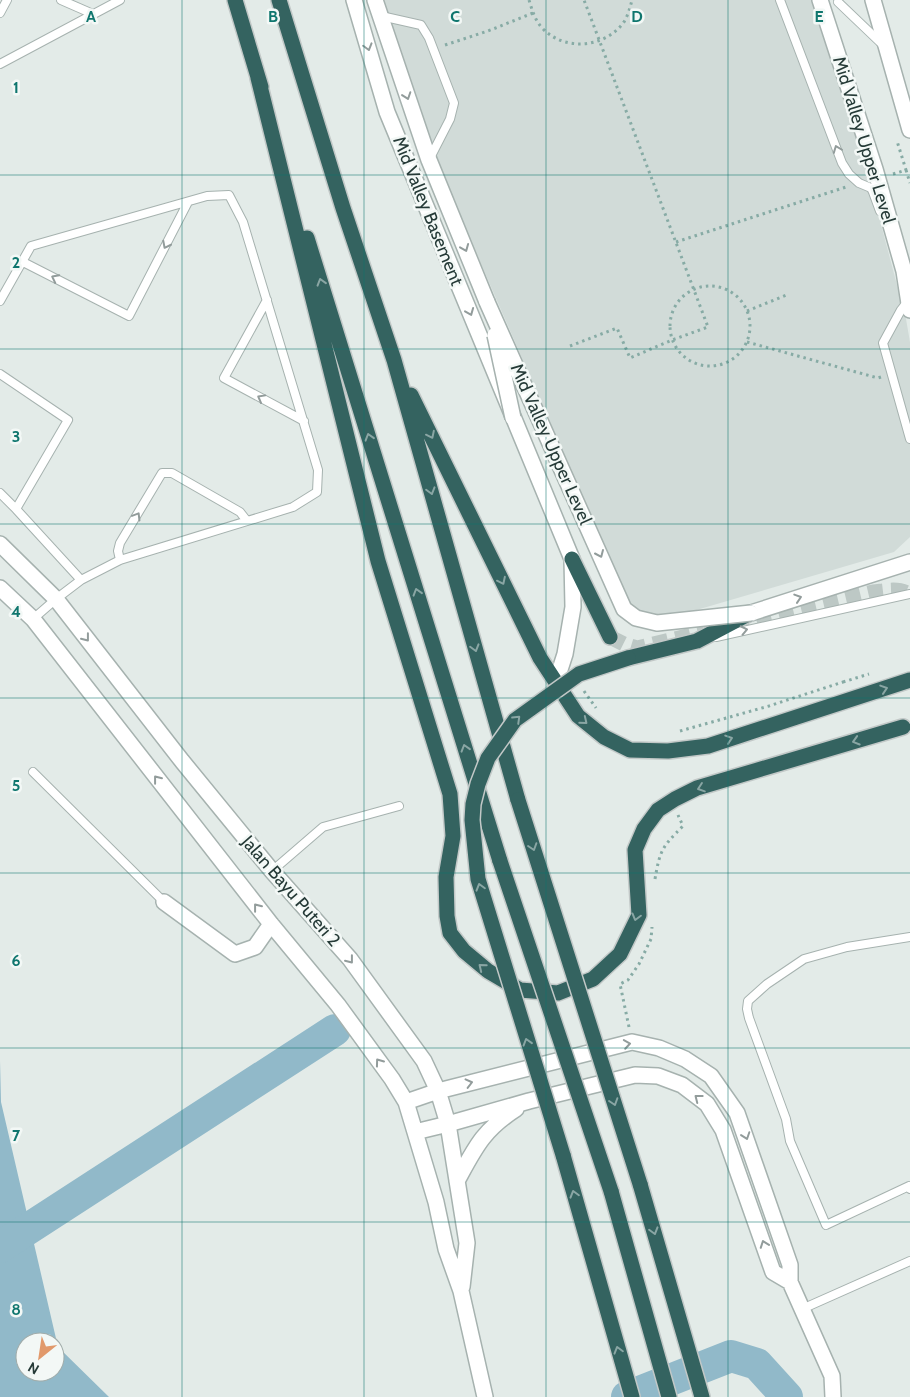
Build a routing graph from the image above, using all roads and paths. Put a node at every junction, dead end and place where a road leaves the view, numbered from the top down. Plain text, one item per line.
1 (7, 0) edge
2 (61, 0) edge
3 (120, 0) edge
4 (235, 0) edge
5 (279, 0) edge
6 (354, 0) edge
7 (375, 0) edge
8 (529, 0) edge
9 (584, 0) edge
10 (632, 0) edge
11 (780, 0) edge
12 (820, 0) edge
13 (873, 0) edge
14 (838, 2) dead end
15 (0, 13) edge
16 (533, 13) junction
17 (93, 14) junction
18 (379, 16) junction
19 (488, 31) junction
20 (484, 35) dead end
21 (599, 41) junction
22 (886, 48) junction
23 (433, 50) junction
24 (0, 64) edge
25 (258, 78) junction
26 (910, 130) edge
27 (429, 160) junction
28 (875, 169) junction
29 (906, 170) dead end
30 (910, 183) edge
31 (868, 186) junction
32 (188, 202) junction
33 (23, 262) junction
34 (904, 271) junction
35 (694, 289) junction
36 (789, 294) dead end
37 (266, 300) junction
38 (0, 301) edge
39 (487, 302) junction
40 (909, 305) edge
41 (747, 311) junction
42 (672, 340) junction
43 (747, 342) junction
44 (570, 346) dead end
45 (394, 360) junction
46 (892, 373) junction
47 (0, 374) edge
48 (514, 418) junction
49 (304, 422) junction
50 (910, 439) edge
51 (0, 493) edge
52 (16, 509) junction
53 (247, 521) junction
54 (0, 544) edge
55 (572, 559) junction
56 (120, 560) junction
57 (910, 562) edge
58 (81, 580) junction
59 (0, 588) edge
60 (910, 594) edge
61 (56, 599) junction
62 (751, 613) junction
63 (33, 619) junction
64 (610, 637) tunnel mouth
65 (697, 641) junction
66 (910, 680) edge
67 (556, 682) junction
68 (903, 727) dead end
69 (32, 772) dead end
70 (399, 806) dead end
71 (272, 871) junction
72 (164, 902) joint
73 (270, 924) junction
74 (910, 937) edge
75 (438, 1091) junction
76 (529, 1101) junction
77 (406, 1102) junction
78 (448, 1124) junction
79 (415, 1132) junction
80 (456, 1182) junction
81 (910, 1189) edge
82 (910, 1261) edge
83 (790, 1282) junction
84 (461, 1291) junction
85 (802, 1309) junction
86 (833, 1394) edge
87 (485, 1397) edge
88 (632, 1397) edge
89 (669, 1397) edge
90 (702, 1397) edge

1 - 15 lane
2 - 17 lane
3 - 17 lane
4 - 25 highway
5 - 45 highway
6 -> 48 street, Mid Valley Basement
7 - 18 street, Mid Valley Upper Level
8 - 16 path
9 - 21 path
10 - 21 path
31 -> 11 lane
12 - 28 street, Mid Valley Upper Level
13 - 22 street
14 - 22 lane
16 - 19 path
16 - 21 path
17 - 24 lane
18 - 23 lane
18 -> 27 street, Mid Valley Upper Level
19 - 20 path
19 - 23 path
21 - 35 path
22 - 26 street
23 - 27 lane
68 -> 25 highway
89 -> 25 highway, bridge
27 -> 39 street, Mid Valley Upper Level
28 - 31 lane
28 - 34 street, Mid Valley Upper Level
29 - 30 path
31 - 34 lane
32 - 33 lane
32 -> 33 lane
32 - 37 lane
33 - 38 lane
34 - 40 street, Mid Valley Upper Level
35 - 41 path
35 - 42 path
35 - 42 path
36 - 41 path
37 - 49 lane
49 -> 37 lane
39 - 48 street, bridge
39 -> 62 street, Mid Valley Upper Level, bridge
40 - 46 lane
41 - 43 path
42 - 43 path
42 - 44 path
43 - 46 path
45 -> 67 highway
45 -> 90 highway, bridge
46 - 50 lane
47 - 52 lane
48 - 55 street
49 - 53 lane
51 - 52 lane
52 - 58 lane
53 - 56 lane
56 -> 53 lane
54 - 61 street, Jalan Bayu Puteri 2
55 - 64 highway
55 - 67 street
56 - 58 lane
62 -> 57 street, Mid Valley Upper Level
58 - 61 lane
59 - 63 street, Jalan Bayu Puteri 2
65 -> 60 lane
61 - 63 lane
61 -> 71 street, Jalan Bayu Puteri 2
62 - 65 highway
73 -> 63 street, Jalan Bayu Puteri 2
88 -> 65 highway, bridge
67 -> 66 highway
69 - 72 lane
70 - 71 lane
71 -> 75 street, Jalan Bayu Puteri 2
72 - 73 street
77 -> 73 street, Jalan Bayu Puteri 2
74 - 81 lane
75 - 77 street
75 - 78 street, Jalan Bayu Puteri 2
75 -> 83 street
76 - 78 street
76 - 80 street
83 -> 76 street
77 - 79 street, Jalan Bayu Puteri 2
78 - 79 street
78 - 80 street, Jalan Bayu Puteri 2
79 - 84 street, Jalan Bayu Puteri 2
80 - 84 street, Jalan Bayu Puteri 2
82 - 85 lane
83 - 85 street
84 - 87 street, Jalan Bayu Puteri 2
85 - 86 street

